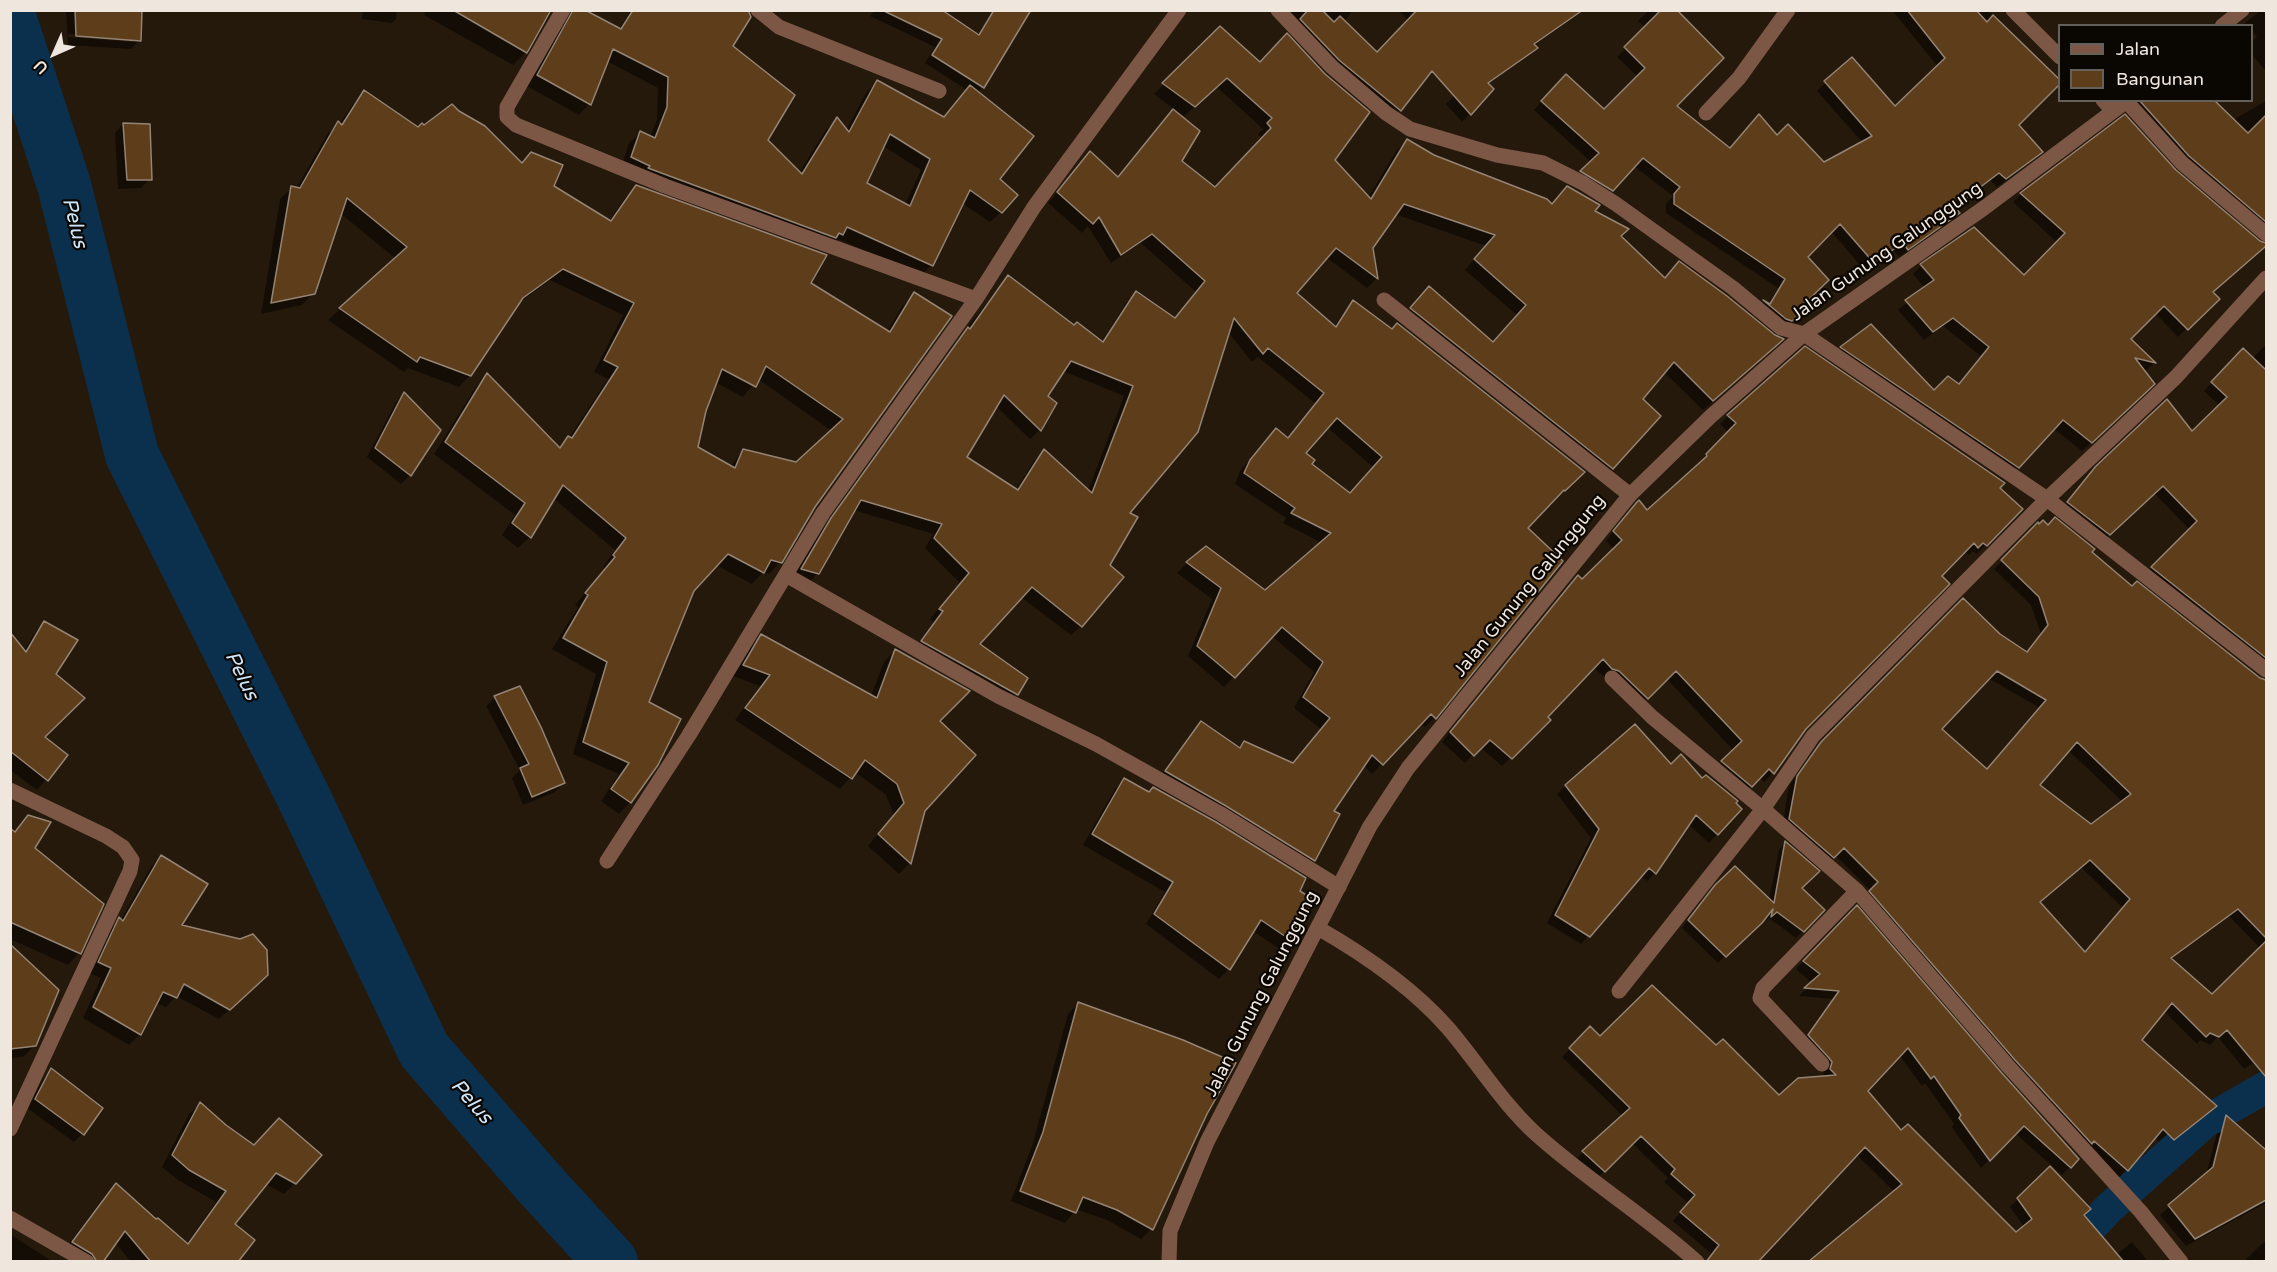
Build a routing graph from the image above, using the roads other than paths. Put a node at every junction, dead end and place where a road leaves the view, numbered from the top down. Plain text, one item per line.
1 (563, 10) edge
2 (758, 10) edge
3 (1179, 10) edge
4 (1278, 10) edge
5 (1788, 10) edge
6 (2013, 10) edge
7 (2242, 10) edge
8 (2224, 24) edge
9 (2058, 55) edge
10 (939, 91) dead end
11 (2123, 102) edge
12 (2128, 102) edge
13 (2108, 106) edge
14 (1707, 114) dead end
15 (2266, 234) edge
16 (2266, 278) edge
17 (976, 299) junction
18 (1384, 300) dead end
19 (1804, 334) junction
20 (1630, 495) junction
21 (2047, 499) junction
22 (786, 574) junction
23 (2266, 670) edge
24 (1612, 678) dead end
25 (12, 794) edge
26 (1763, 809) junction
27 (607, 861) dead end
28 (1339, 887) junction
29 (1857, 891) junction
30 (1318, 928) junction
31 (1620, 991) dead end
32 (1822, 1064) dead end
33 (10, 1129) edge
34 (10, 1218) edge
35 (87, 1262) edge
36 (1168, 1262) edge
37 (1697, 1262) edge
38 (2181, 1262) edge

1 - 17 street
2 - 10 street
3 - 17 street
4 - 19 street
5 - 14 street
6 - 9 street
7 - 8 street
11 - 13 street, Jalan Gunung Galunggung
12 - 15 street
13 - 19 street, Jalan Gunung Galunggung
16 - 21 street
17 - 22 street
18 - 20 street
19 - 20 street, Jalan Gunung Galunggung
19 - 21 street
20 - 28 street, Jalan Gunung Galunggung
21 - 23 street
21 - 26 street
22 - 27 street
22 - 28 street
24 - 26 street
25 - 33 street
26 - 29 street
26 - 31 street
28 - 30 street, Jalan Gunung Galunggung
29 - 32 street
29 - 38 street
30 - 36 street, Jalan Gunung Galunggung
30 - 37 street
34 - 35 street

